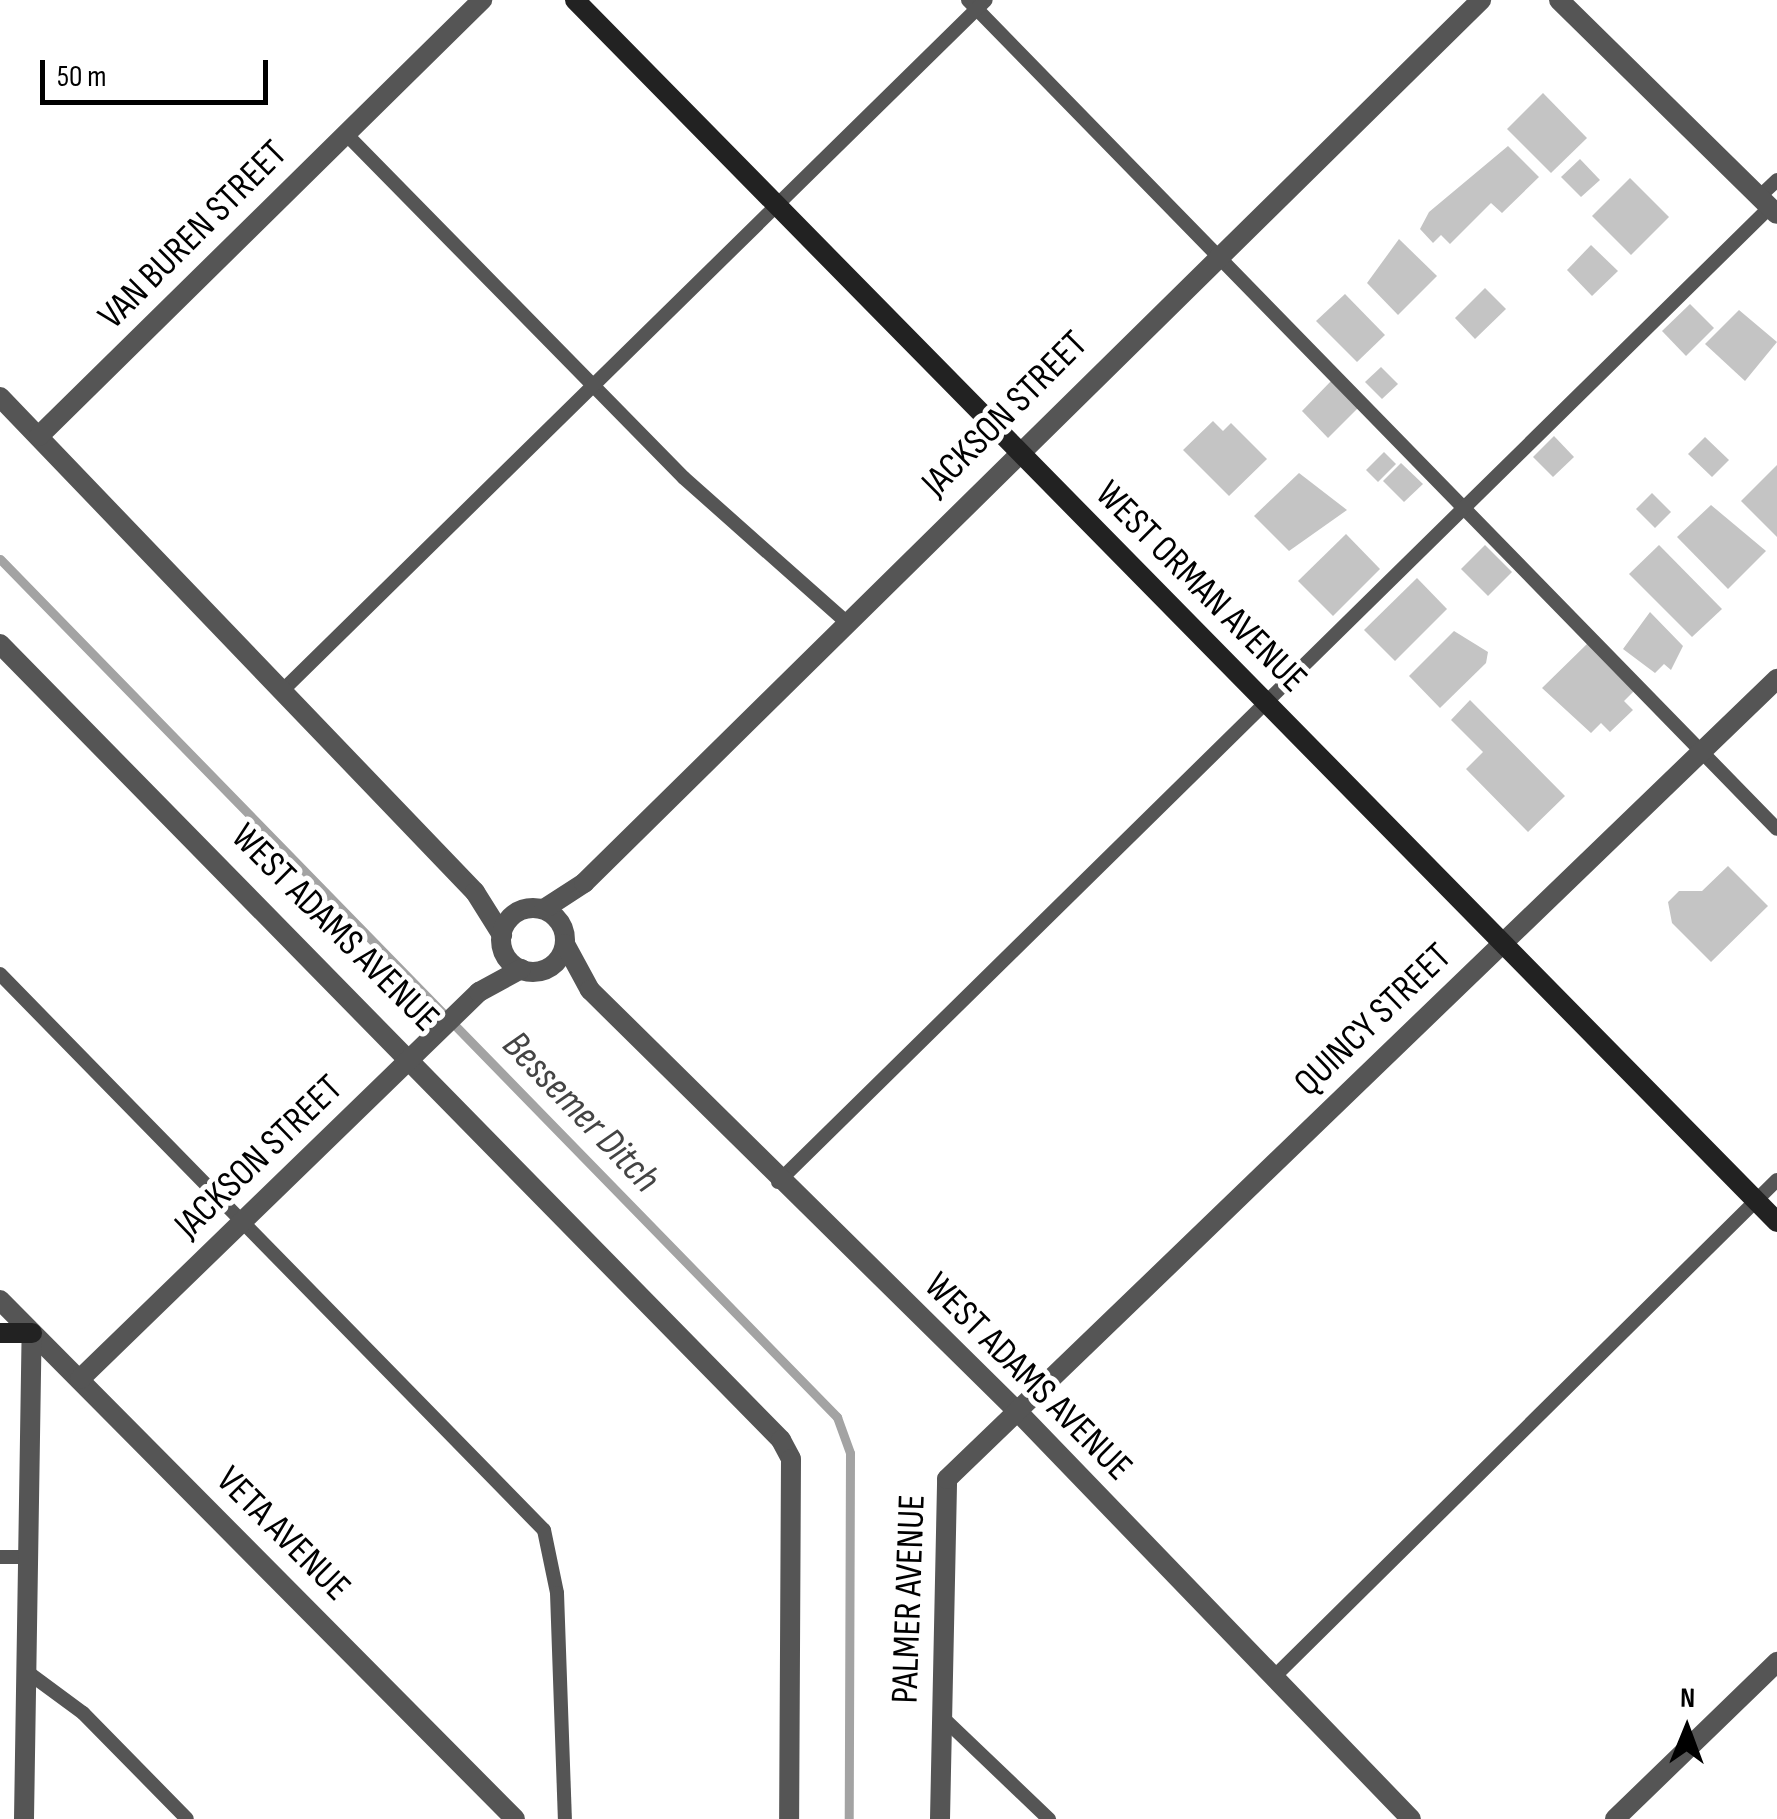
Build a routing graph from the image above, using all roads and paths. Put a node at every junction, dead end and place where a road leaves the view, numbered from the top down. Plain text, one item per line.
1 (482, 0) edge
2 (576, 0) edge
3 (1481, 0) edge
4 (1559, 0) edge
5 (977, 3) edge
6 (346, 134) junction
7 (1777, 180) edge
8 (777, 205) junction
9 (1769, 206) edge
10 (1215, 259) junction
11 (596, 382) junction
12 (0, 396) edge
13 (39, 436) junction
14 (1017, 450) junction
15 (1462, 510) junction
16 (846, 622) junction
17 (0, 644) edge
18 (1777, 679) edge
19 (282, 691) junction
20 (1266, 703) junction
21 (1702, 752) junction
22 (1777, 828) edge
23 (584, 884) junction
24 (475, 892) junction
25 (544, 909) junction
26 (518, 912) junction
27 (564, 934) junction
28 (503, 943) junction
29 (1502, 944) junction
30 (545, 969) junction
31 (522, 970) junction
32 (0, 974) edge
33 (483, 989) junction
34 (590, 990) junction
35 (415, 1058) junction
36 (1777, 1180) edge
37 (778, 1182) junction
38 (1756, 1202) junction
39 (242, 1219) junction
40 (1777, 1222) edge
41 (0, 1300) edge
42 (0, 1333) edge
43 (32, 1333) junction
44 (80, 1379) junction
45 (1017, 1411) junction
46 (0, 1557) edge
47 (29, 1557) junction
48 (1777, 1662) edge
49 (26, 1671) junction
50 (1274, 1677) junction
51 (939, 1714) junction
52 (24, 1819) edge
53 (187, 1819) edge
54 (515, 1819) edge
55 (565, 1819) edge
56 (789, 1819) edge
57 (940, 1819) edge
58 (1049, 1819) edge
59 (1412, 1819) edge
60 (1615, 1819) edge

1 - 6 street, VAN BUREN STREET
2 - 8 street, WEST ORMAN AVENUE
3 - 10 street, JACKSON STREET
4 - 9 street
5 - 8 lane
5 - 10 lane
6 - 11 lane
6 - 13 street, VAN BUREN STREET
7 - 9 lane
8 - 11 lane
8 - 14 street, WEST ORMAN AVENUE
9 - 15 lane
10 - 14 street, JACKSON STREET
10 - 15 lane
11 - 16 lane
11 - 19 lane
12 - 13 street
13 - 19 street
14 - 16 street, JACKSON STREET
14 - 20 street, WEST ORMAN AVENUE
15 - 20 lane
15 - 21 lane
16 - 23 street, JACKSON STREET
17 - 35 street, WEST ADAMS AVENUE
18 - 21 street, QUINCY STREET
19 - 24 street
20 - 29 street, WEST ORMAN AVENUE
20 - 37 lane
21 - 22 lane
21 - 29 street, QUINCY STREET
23 - 25 street, JACKSON STREET
23 - 27 street, JACKSON STREET
24 - 26 street
24 - 28 street
25 - 26 street
25 - 27 street
26 - 28 street
27 - 30 street
27 - 34 street, WEST ADAMS AVENUE
28 - 31 street
28 - 33 street, JACKSON STREET
29 - 38 street, WEST ORMAN AVENUE
29 - 45 street, QUINCY STREET
30 - 31 street
30 - 34 street, WEST ADAMS AVENUE
31 - 33 street, JACKSON STREET
32 - 39 lane
33 - 35 street, JACKSON STREET
34 - 37 street, WEST ADAMS AVENUE
35 - 39 street, JACKSON STREET
35 - 56 street, WEST ADAMS AVENUE
36 - 38 lane
37 - 45 street, WEST ADAMS AVENUE
38 - 40 street, WEST ORMAN AVENUE
38 - 50 lane
39 - 44 street, JACKSON STREET
39 - 55 lane
41 - 43 street, VETA AVENUE
42 - 43 street
43 - 44 street, VETA AVENUE
43 - 47 street
44 - 54 street, VETA AVENUE
45 - 50 street, WEST ADAMS AVENUE
45 - 51 street, PALMER AVENUE
46 - 47 lane
47 - 49 street
48 - 60 street
49 - 52 street
49 - 53 lane
50 - 59 street, WEST ADAMS AVENUE
51 - 57 street, PALMER AVENUE
51 - 58 lane

